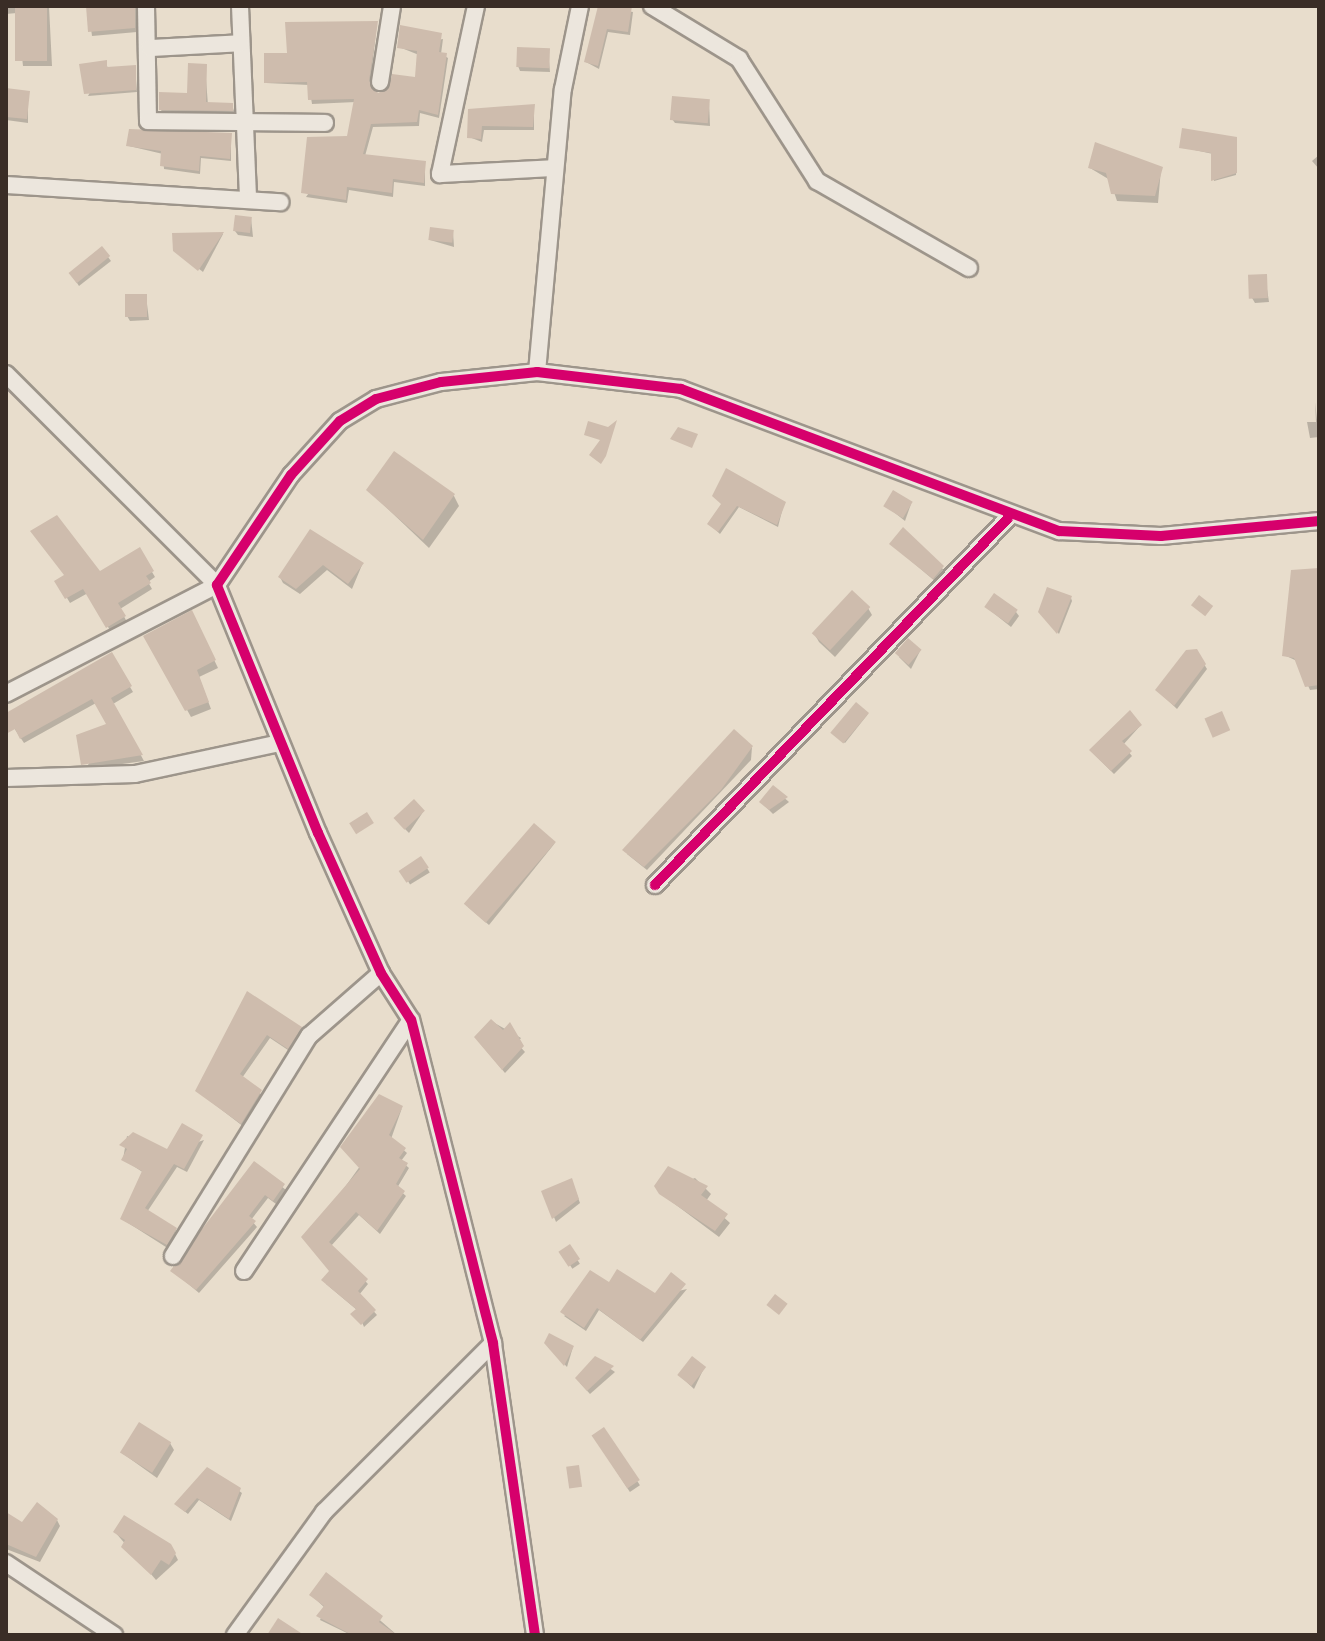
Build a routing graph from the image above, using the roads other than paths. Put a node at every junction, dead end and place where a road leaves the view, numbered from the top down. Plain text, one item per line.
1 (146, 6) edge
2 (240, 6) edge
3 (392, 6) edge
4 (476, 6) edge
5 (580, 6) edge
6 (652, 6) edge
7 (241, 43) junction
8 (150, 48) junction
9 (380, 82) dead end
10 (248, 123) junction
11 (325, 123) dead end
12 (554, 168) junction
13 (6, 185) edge
14 (248, 200) junction
15 (280, 202) dead end
16 (969, 268) dead end
17 (537, 372) junction
18 (6, 374) edge
19 (1008, 518) junction
20 (1319, 521) edge
21 (217, 585) junction
22 (6, 694) edge
23 (280, 743) junction
24 (6, 778) edge
25 (655, 885) dead end
26 (381, 973) junction
27 (411, 1020) junction
28 (173, 1256) dead end
29 (244, 1271) dead end
30 (493, 1343) junction
31 (6, 1563) edge
32 (533, 1631) edge
33 (114, 1635) edge
34 (235, 1635) edge

1 - 8 street
2 - 7 street
3 - 9 street
4 - 12 street
5 - 12 street
6 - 16 street
7 - 8 street
7 - 10 street
8 - 10 street
10 - 11 street
10 - 14 street
12 - 17 street
13 - 14 street
14 - 15 street
17 - 19 street
17 - 21 street
18 - 21 street
19 - 20 street
19 - 25 street
21 - 22 street
21 - 23 street
23 - 24 street
23 - 26 street
26 - 27 street
26 - 28 street
27 - 29 street
27 - 30 street
30 - 32 street
30 - 34 street
31 - 33 street

